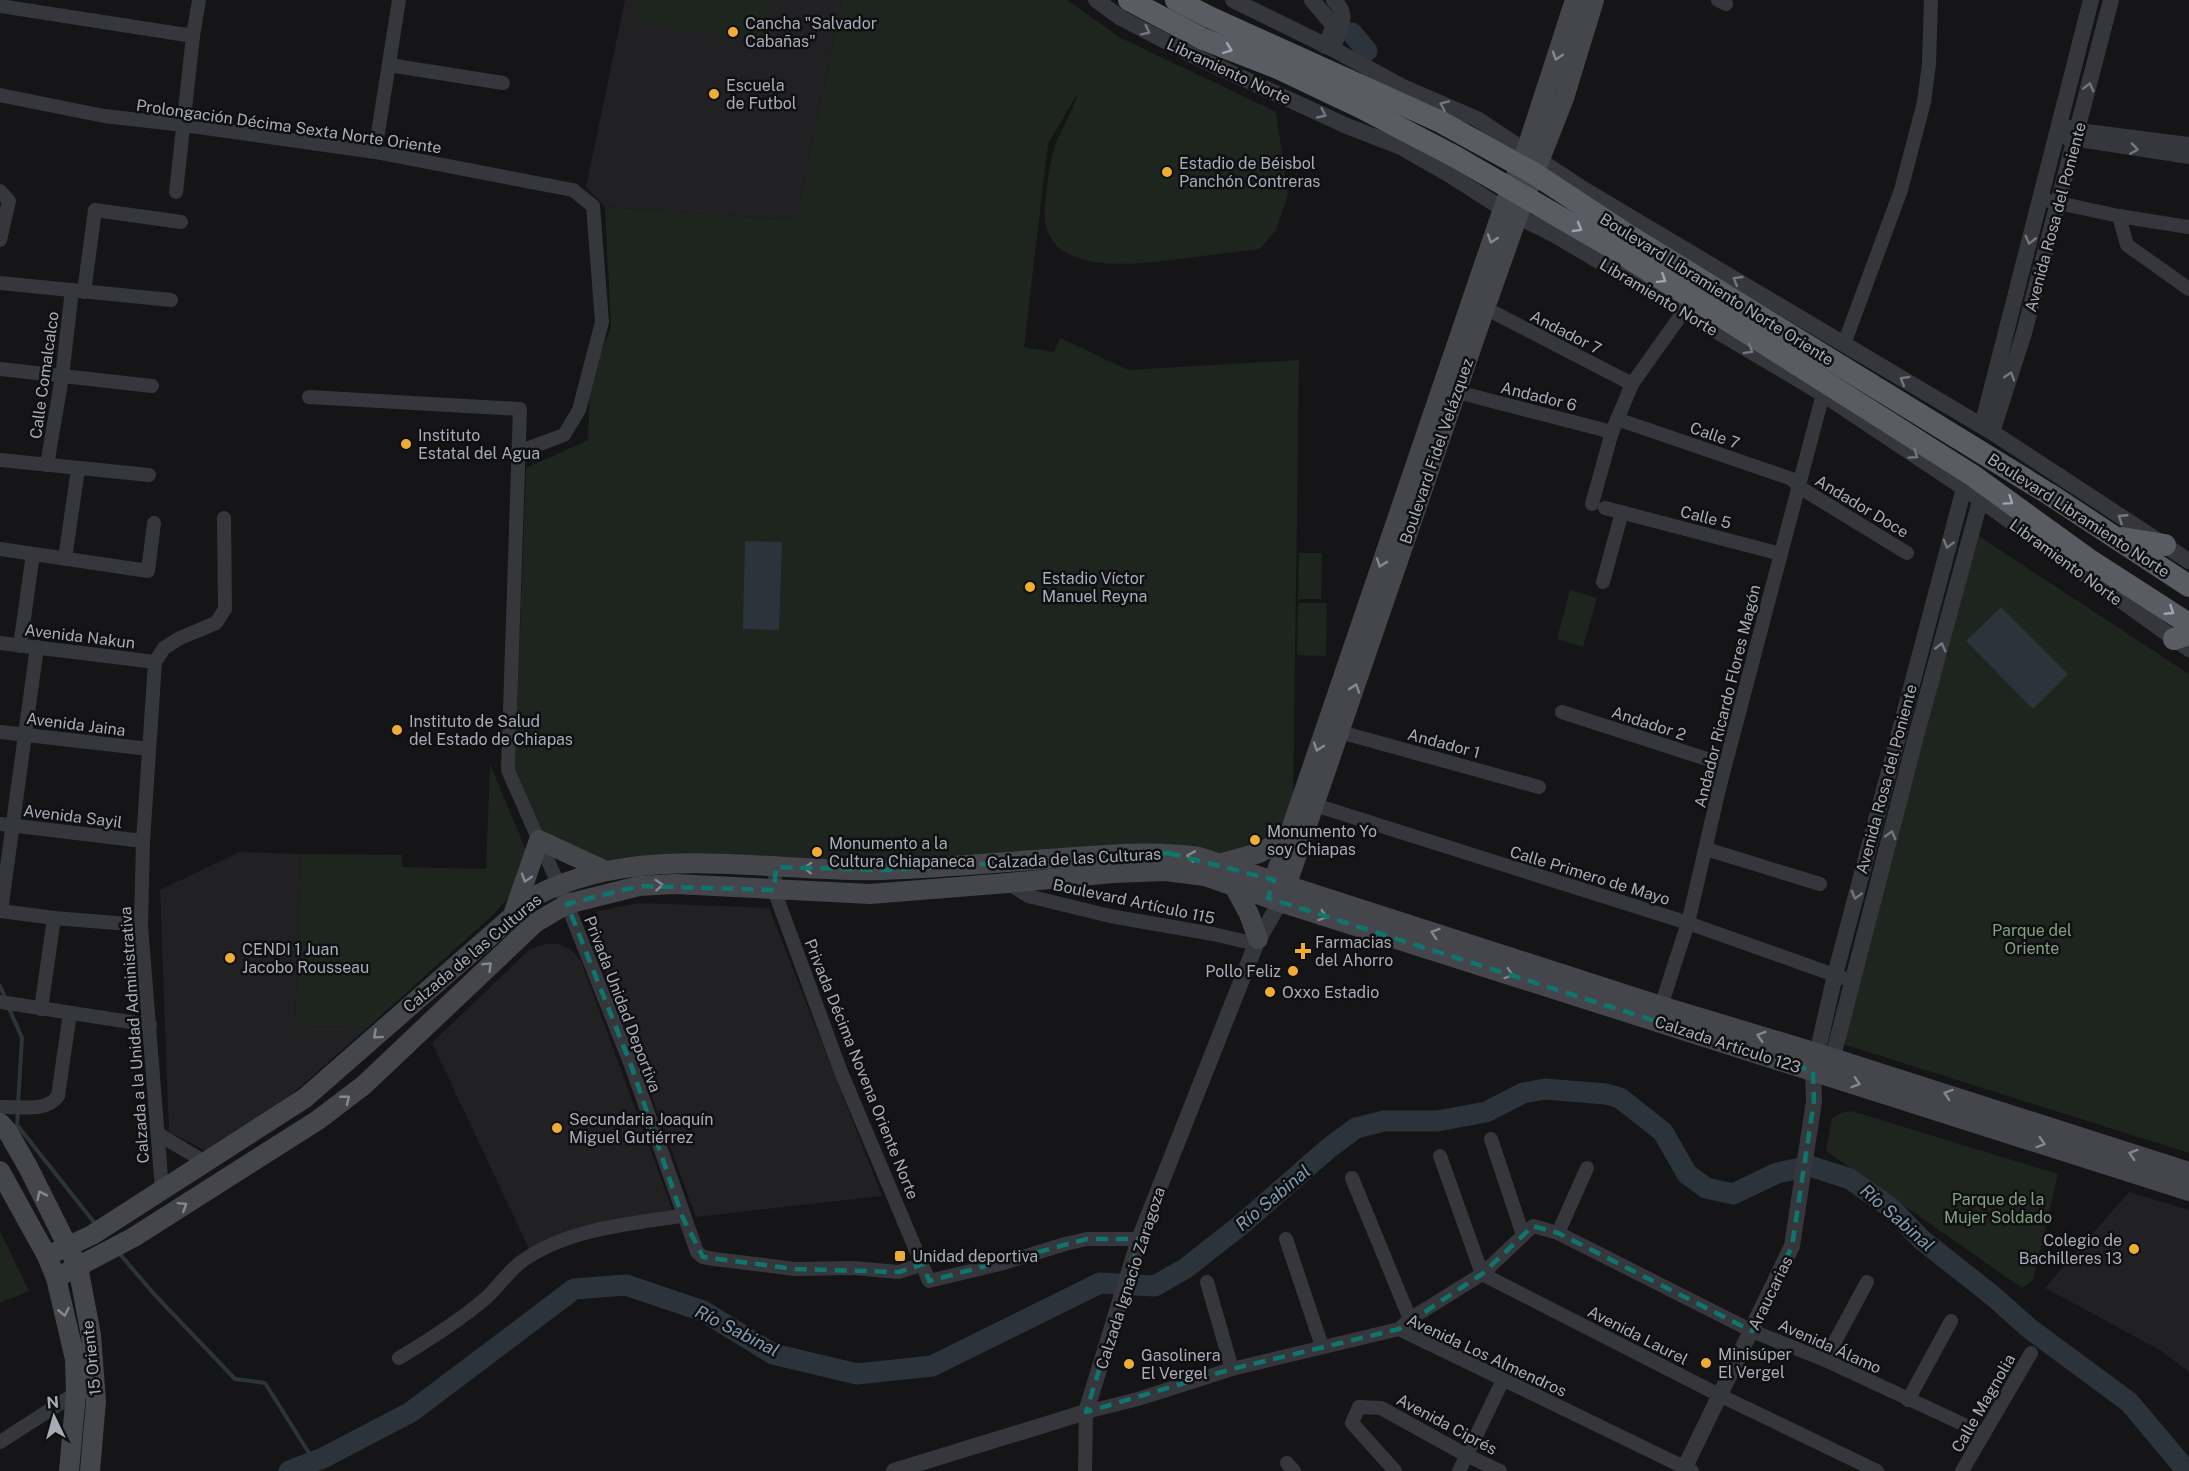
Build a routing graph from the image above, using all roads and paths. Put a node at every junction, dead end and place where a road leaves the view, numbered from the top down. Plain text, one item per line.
1 (199, 0) edge
2 (399, 0) edge
3 (1096, 0) edge
4 (1129, 0) edge
5 (1176, 0) edge
6 (1233, 0) edge
7 (1312, 0) edge
8 (1575, 0) edge
9 (1594, 0) edge
10 (1931, 0) edge
11 (2091, 0) edge
12 (2111, 0) edge
13 (1340, 3) edge
14 (0, 6) edge
15 (1334, 26) junction
16 (193, 36) junction
17 (1329, 47) junction
18 (389, 64) junction
19 (503, 83) dead end
20 (0, 95) edge
21 (184, 125) junction
22 (1471, 127) junction
23 (2057, 130) junction
24 (2077, 135) junction
25 (2189, 144) edge
26 (375, 152) junction
27 (1533, 156) junction
28 (2189, 158) edge
29 (1452, 165) junction
30 (1583, 189) junction
31 (176, 192) dead end
32 (5, 196) edge
33 (2040, 199) junction
34 (2057, 203) junction
35 (1510, 212) junction
36 (2119, 216) junction
37 (181, 222) dead end
38 (2189, 226) edge
39 (1555, 235) junction
40 (0, 240) edge
41 (1618, 240) junction
42 (0, 283) edge
43 (2189, 289) edge
44 (78, 291) junction
45 (171, 300) dead end
46 (1485, 309) junction
47 (1684, 311) junction
48 (1844, 344) junction
49 (0, 369) edge
50 (62, 377) junction
51 (1632, 384) junction
52 (153, 386) dead end
53 (1457, 392) junction
54 (1823, 394) junction
55 (309, 397) dead end
56 (1614, 425) junction
57 (1987, 429) junction
58 (1969, 445) joint
59 (518, 452) junction
60 (0, 460) edge
61 (47, 465) junction
62 (78, 470) junction
63 (149, 475) dead end
64 (1962, 478) junction
65 (1799, 487) junction
66 (1980, 501) junction
67 (1622, 512) junction
68 (224, 518) dead end
69 (154, 524) dead end
70 (2115, 537) junction
71 (2165, 545) junction
72 (0, 549) edge
73 (1907, 553) dead end
74 (33, 554) junction
75 (1781, 554) junction
76 (65, 559) junction
77 (2189, 561) edge
78 (1603, 582) dead end
79 (2189, 586) edge
80 (2185, 636) edge
81 (0, 643) edge
82 (20, 646) junction
83 (37, 648) junction
84 (156, 662) junction
85 (1562, 712) dead end
86 (0, 732) edge
87 (1340, 732) junction
88 (26, 735) junction
89 (149, 749) junction
90 (1725, 765) junction
91 (1539, 787) dead end
92 (1315, 805) junction
93 (7, 825) edge
94 (1287, 838) junction
95 (539, 840) junction
96 (143, 841) junction
97 (1706, 849) junction
98 (1220, 864) junction
99 (776, 867) junction
100 (606, 872) junction
101 (1008, 883) junction
102 (558, 884) junction
103 (1820, 884) dead end
104 (1234, 886) junction
105 (774, 890) junction
106 (1277, 891) junction
107 (567, 904) junction
108 (1, 911) edge
109 (513, 915) junction
110 (54, 918) junction
111 (1688, 923) junction
112 (141, 925) junction
113 (1260, 936) junction
114 (1835, 975) junction
115 (1852, 981) junction
116 (0, 1002) edge
117 (1661, 1006) junction
118 (41, 1009) junction
119 (70, 1013) junction
120 (150, 1025) junction
121 (1823, 1064) junction
122 (1, 1112) edge
123 (279, 1114) junction
124 (158, 1134) junction
125 (296, 1135) junction
126 (1491, 1139) dead end
127 (1440, 1156) dead end
128 (205, 1162) junction
129 (1587, 1168) dead end
130 (0, 1171) edge
131 (2189, 1172) edge
132 (1352, 1178) dead end
133 (162, 1190) junction
134 (2189, 1191) edge
135 (682, 1216) junction
136 (1528, 1231) junction
137 (1558, 1233) junction
138 (1286, 1239) dead end
139 (1137, 1246) junction
140 (67, 1248) junction
141 (47, 1256) junction
142 (923, 1264) junction
143 (78, 1267) junction
144 (1482, 1274) junction
145 (56, 1278) junction
146 (1207, 1282) dead end
147 (1867, 1282) dead end
148 (1951, 1321) dead end
149 (1405, 1324) junction
150 (1752, 1330) junction
151 (1322, 1346) junction
152 (2031, 1353) dead end
153 (399, 1358) dead end
154 (1826, 1360) junction
155 (1232, 1369) junction
156 (1503, 1380) junction
157 (76, 1393) junction
158 (1719, 1395) junction
159 (1908, 1400) junction
160 (1086, 1412) junction
161 (1984, 1434) junction
162 (0, 1442) edge
163 (1466, 1455) junction
164 (920, 1467) edge
165 (1686, 1470) edge
166 (69, 1471) edge
167 (90, 1471) edge
168 (894, 1471) edge
169 (1085, 1471) edge
170 (1395, 1471) edge
171 (1459, 1471) edge
172 (1500, 1471) edge
173 (1876, 1471) edge
174 (1962, 1471) edge

1 - 16 street
2 - 18 street
3 -> 29 street, Libramiento Norte
4 -> 29 highway, Libramiento Norte
5 - 22 highway
6 - 17 street
7 - 15 street
8 -> 27 main road, Boulevard Fidel Velázquez
9 - 27 main road, Boulevard Fidel Velázquez
10 - 48 street
11 - 23 street, Avenida Rosa del Poniente
24 -> 12 street, Avenida Rosa del Poniente
13 - 15 street
13 - 17 street
14 - 16 street
15 - 17 street
16 - 21 street
22 -> 17 street
18 - 19 street
18 - 26 street
20 - 21 street, Prolongación Décima Sexta Norte Oriente
21 - 26 street, Prolongación Décima Sexta Norte Oriente
21 - 31 street
22 - 27 street
22 - 29 street
22 - 41 highway, Boulevard Libramiento Norte Oriente
23 - 24 street
23 - 33 street, Avenida Rosa del Poniente
24 - 25 street
24 -> 28 street
24 - 34 street, Avenida Rosa del Poniente
26 - 59 street, Prolongación Décima Sexta Norte Oriente
27 - 30 street
27 - 35 main road, Boulevard Fidel Velázquez
29 - 35 street, Libramiento Norte
29 -> 41 highway, Boulevard Libramiento Norte Oriente
30 - 39 street
48 -> 30 street
32 - 40 street
33 - 34 street
33 -> 57 street, Avenida Rosa del Poniente
34 - 36 street
57 -> 34 street, Avenida Rosa del Poniente
35 - 39 street, Libramiento Norte
35 - 46 main road, Boulevard Fidel Velázquez
35 -> 94 main road, Boulevard Fidel Velázquez
36 - 38 street
36 - 43 street
37 - 44 street, Calle Comalcalco
39 - 47 street, Libramiento Norte
41 - 58 highway, Boulevard Libramiento Norte Oriente
41 -> 64 highway, Boulevard Libramiento Norte Oriente
42 - 44 street
44 - 45 street
44 - 50 street, Calle Comalcalco
46 - 51 street, Andador 7
46 - 53 main road, Boulevard Fidel Velázquez
47 - 51 street
47 -> 54 street, Libramiento Norte
57 -> 48 street
49 - 50 street
50 - 52 street
50 - 61 street, Calle Comalcalco
51 - 56 street
53 - 56 street, Andador 6
87 -> 53 main road, Boulevard Fidel Velázquez
54 -> 64 street, Libramiento Norte
54 - 65 street, Andador Ricardo Flores Magón
55 - 59 street, Privada Unidad Deportiva
56 - 65 street, Calle 7
56 - 67 street, Calle 5
71 -> 57 street
58 - 70 highway, Boulevard Libramiento Norte
59 - 95 street, Privada Unidad Deportiva
60 - 61 street
61 - 62 street
62 - 63 street
62 - 76 street
64 - 66 street, Libramiento Norte
64 -> 80 highway, Boulevard Libramiento Norte
64 -> 114 street, Avenida Rosa del Poniente
65 - 73 street, Andador Doce
65 - 75 street, Andador Ricardo Flores Magón
66 - 80 street, Libramiento Norte
115 -> 66 street, Avenida Rosa del Poniente
67 - 75 street, Calle 5
67 - 78 street
68 - 84 street
69 - 76 street
70 - 71 highway
70 - 79 highway, Boulevard Libramiento Norte
71 - 77 street
72 - 74 street
74 - 76 street
74 - 82 street
75 - 90 street, Andador Ricardo Flores Magón
81 - 82 street, Avenida Nakun
82 - 83 street, Avenida Nakun
83 - 84 street, Avenida Nakun
83 - 88 street
84 - 89 street, Calzada a la Unidad Administrativa
85 - 90 street, Andador 2
86 - 88 street, Avenida Jaina
87 - 91 street, Andador 1
87 - 92 main road, Boulevard Fidel Velázquez
88 - 89 street, Avenida Jaina
88 - 93 street
89 - 96 street, Calzada a la Unidad Administrativa
90 - 97 street, Andador Ricardo Flores Magón
92 - 106 main road, Boulevard Fidel Velázquez
92 - 111 street, Calle Primero de Mayo
93 - 96 street, Avenida Sayil
93 - 108 street
94 - 98 main road
94 - 106 main road, Boulevard Fidel Velázquez
95 - 100 main road
95 - 102 street, Privada Unidad Deportiva
95 -> 109 main road
96 - 112 street, Calzada a la Unidad Administrativa
97 - 103 street
97 - 111 street, Andador Ricardo Flores Magón
98 -> 99 main road, Calzada de las Culturas
98 - 106 main road, Calzada de las Culturas
99 - 100 main road, Calzada de las Culturas
99 - 105 street, Privada Décima Novena Oriente Norte
100 - 102 main road, Calzada de las Culturas
101 - 104 main road, Calzada de las Culturas
101 - 105 main road, Calzada de las Culturas
101 - 113 street, Boulevard Artículo 115
102 - 107 street, Privada Unidad Deportiva
102 - 109 main road, Calzada de las Culturas
104 - 106 main road, Calzada de las Culturas
104 - 113 main road
107 -> 105 main road, Calzada de las Culturas
105 - 142 street, Privada Décima Novena Oriente Norte
106 - 113 street, Calzada Ignacio Zaragoza
117 -> 106 main road, Calzada Artículo 123
106 -> 121 main road, Calzada Artículo 123
125 -> 107 main road, Calzada de las Culturas
107 - 135 street, Privada Unidad Deportiva
108 - 110 street
109 -> 123 main road, Calzada de las Culturas
110 - 112 street
110 - 118 street
111 - 114 street, Calle Primero de Mayo
111 - 117 street, Andador Ricardo Flores Magón
112 - 120 street, Calzada a la Unidad Administrativa
113 - 139 street, Calzada Ignacio Zaragoza
114 - 115 street, Calle Primero de Mayo
114 - 121 street, Avenida Rosa del Poniente
115 - 121 street, Avenida Rosa del Poniente
116 - 118 street
121 -> 117 main road, Calzada Artículo 123
118 - 119 street
119 - 120 street
119 - 122 street
120 - 124 street, Calzada a la Unidad Administrativa
131 -> 121 main road, Calzada Artículo 123
121 -> 134 main road, Calzada Artículo 123
121 - 150 street, Araucarias
140 -> 122 main road, 15 Oriente
123 - 125 main road
123 - 128 main road, Calzada de las Culturas
124 - 128 street
124 - 133 street, Calzada a la Unidad Administrativa
143 -> 125 main road, Calzada de las Culturas
126 - 136 street
127 - 144 street
128 - 133 main road, Calzada de las Culturas
129 - 137 street
130 - 141 main road, 15 Oriente
132 - 149 street
133 - 140 main road, Calzada de las Culturas
135 - 142 street, Privada Unidad Deportiva
135 - 153 street
136 - 137 street, Avenida Álamo
136 - 144 street
137 - 150 street, Avenida Álamo
138 - 151 street
139 - 142 street, Privada Décima Novena Oriente Norte
139 - 160 street, Calzada Ignacio Zaragoza
140 - 141 main road, Calzada de las Culturas
140 - 143 main road, 15 Oriente
141 - 145 main road, 15 Oriente
143 - 145 main road, Calzada de las Culturas
143 - 167 main road, 15 Oriente
144 - 149 street
144 - 158 street, Avenida Laurel
145 -> 157 main road, 15 Oriente
146 - 155 street
147 - 154 street
148 - 159 street
149 - 151 street, Avenida Los Almendros
149 - 156 street, Avenida Los Almendros
150 - 154 street, Avenida Álamo
150 - 158 street, Araucarias
151 - 155 street, Avenida Los Almendros
152 - 161 street, Calle Magnolia
154 - 159 street, Avenida Álamo
155 - 160 street, Avenida Los Almendros
156 - 163 street
156 - 165 street, Avenida Los Almendros
157 - 162 street
157 - 166 main road, 15 Oriente
158 - 165 street, Araucarias
158 - 173 street, Avenida Laurel
159 - 161 street, Avenida Álamo
160 - 164 street
160 - 169 street
161 - 174 street, Calle Magnolia
163 - 170 street, Avenida Ciprés
163 - 171 street
163 - 172 street, Avenida Ciprés
164 - 168 street

